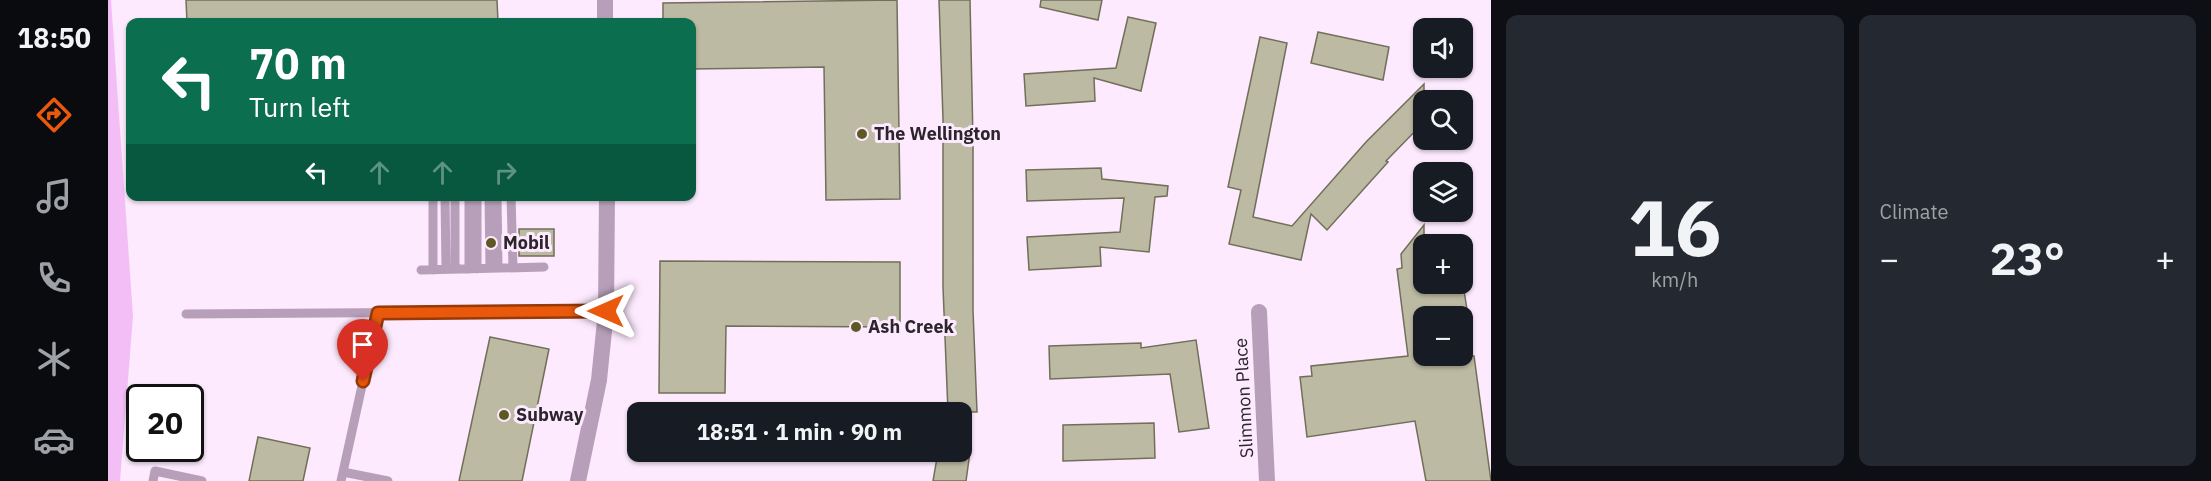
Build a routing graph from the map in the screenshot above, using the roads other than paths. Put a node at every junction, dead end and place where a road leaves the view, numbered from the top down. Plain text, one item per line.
1 (605, 0) edge
2 (605, 18) edge
3 (433, 201) edge
4 (445, 201) edge
5 (455, 201) edge
6 (469, 201) edge
7 (477, 201) edge
8 (489, 201) edge
9 (497, 201) edge
10 (511, 201) edge
11 (607, 201) edge
12 (544, 267) dead end
13 (494, 268) junction
14 (513, 268) junction
15 (450, 269) junction
16 (473, 269) junction
17 (421, 270) dead end
18 (433, 270) junction
19 (606, 311) junction
20 (1259, 312) dead end
21 (378, 313) junction
22 (186, 315) dead end
23 (342, 477) edge
24 (153, 481) edge
25 (202, 481) edge
26 (388, 481) edge
27 (578, 481) edge
28 (1267, 481) edge

1 - 2 street
3 - 18 lane
4 - 15 lane
5 - 15 lane
6 - 16 lane
7 - 16 lane
8 - 13 lane
9 - 13 lane
10 - 14 lane
11 - 19 street
12 - 14 lane
13 - 14 lane
13 - 16 lane
15 - 16 lane
15 - 18 lane
17 - 18 lane
19 - 21 lane
19 - 27 street
20 - 28 street, Slimmon Place
21 - 22 lane
21 - 23 lane
23 - 26 lane
24 - 25 lane

